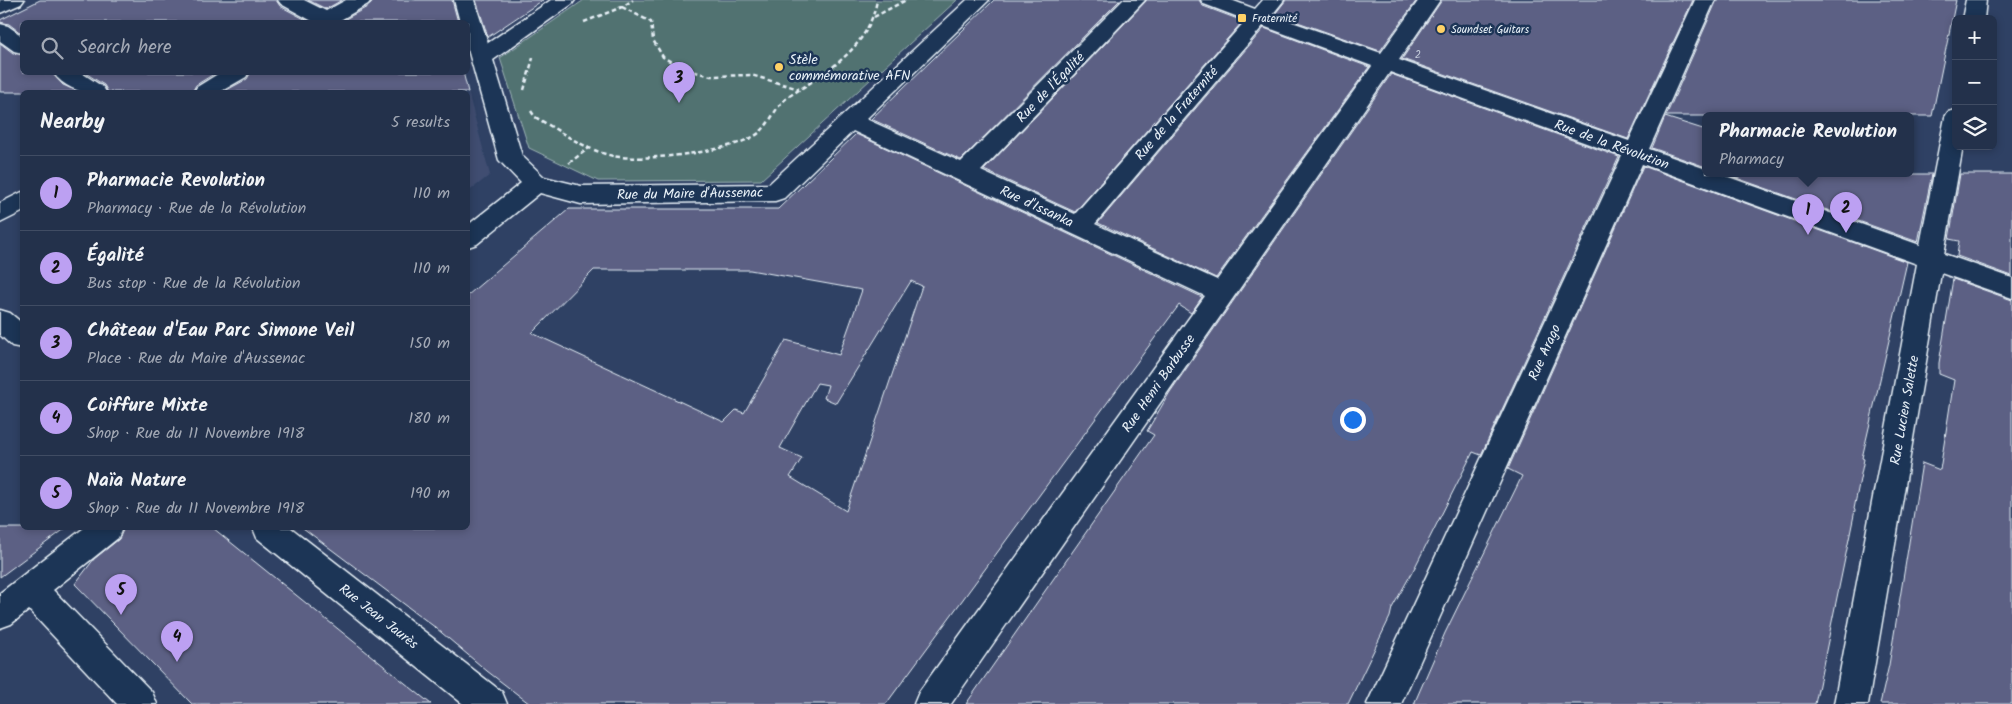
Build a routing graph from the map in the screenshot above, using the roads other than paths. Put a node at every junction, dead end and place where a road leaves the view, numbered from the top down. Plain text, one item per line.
1 (14, 0) edge
2 (288, 0) edge
3 (361, 0) edge
4 (464, 0) edge
5 (565, 0) edge
6 (979, 0) edge
7 (1135, 0) edge
8 (1211, 0) edge
9 (1430, 0) edge
10 (1705, 0) edge
11 (1976, 0) edge
12 (0, 7) edge
13 (1266, 9) edge
14 (1974, 15) edge
15 (323, 20) edge
16 (327, 20) edge
17 (470, 20) edge
18 (470, 20) edge
19 (0, 32) edge
20 (20, 45) edge
21 (481, 58) junction
22 (1386, 64) junction
23 (69, 75) edge
24 (233, 75) edge
25 (92, 90) edge
26 (208, 90) edge
27 (851, 121) junction
28 (1952, 140) edge
29 (1635, 152) junction
30 (965, 173) junction
31 (1702, 176) edge
32 (1705, 177) edge
33 (536, 183) junction
34 (20, 202) edge
35 (0, 214) edge
36 (1079, 226) junction
37 (470, 236) edge
38 (1931, 258) junction
39 (2012, 288) edge
40 (1222, 293) junction
41 (0, 320) edge
42 (20, 336) edge
43 (104, 530) edge
44 (271, 530) edge
45 (30, 589) junction
46 (0, 613) edge
47 (140, 704) edge
48 (490, 704) edge
49 (931, 704) edge
50 (1384, 704) edge
51 (1851, 704) edge

1 - 12 street
2 - 15 street
3 - 16 street
4 - 17 street
5 - 21 street
6 - 27 street, Rue du Maire d'Aussenac
7 - 30 street, Rue de l'Égalité
8 - 13 street, Rue de la Révolution
9 - 22 street, Rue Henri Barbusse
10 - 29 street, Rue Arago
11 - 14 street
13 - 22 street, Rue de la Révolution
13 - 36 street, Rue de la Fraternité
18 - 21 street
19 - 20 street
21 - 33 street
22 - 29 street, Rue de la Révolution
22 - 40 street, Rue Henri Barbusse
23 - 25 street
24 - 26 street
27 - 30 street, Rue d'Issanka
27 - 33 street, Rue du Maire d'Aussenac
28 - 38 street, Rue Lucien Salette
29 - 31 street, Rue de la Révolution
29 - 50 street, Rue Arago
30 - 36 street, Rue d'Issanka
32 - 38 street, Rue de la Révolution
33 - 37 street
34 - 35 street
36 - 40 street, Rue d'Issanka
38 - 39 street, Rue de la Révolution
38 - 51 street, Rue Lucien Salette
40 - 49 street, Rue Henri Barbusse
41 - 42 street
43 - 45 street
44 - 48 street, Rue Jean Jaurès
45 - 46 street
45 - 47 street

